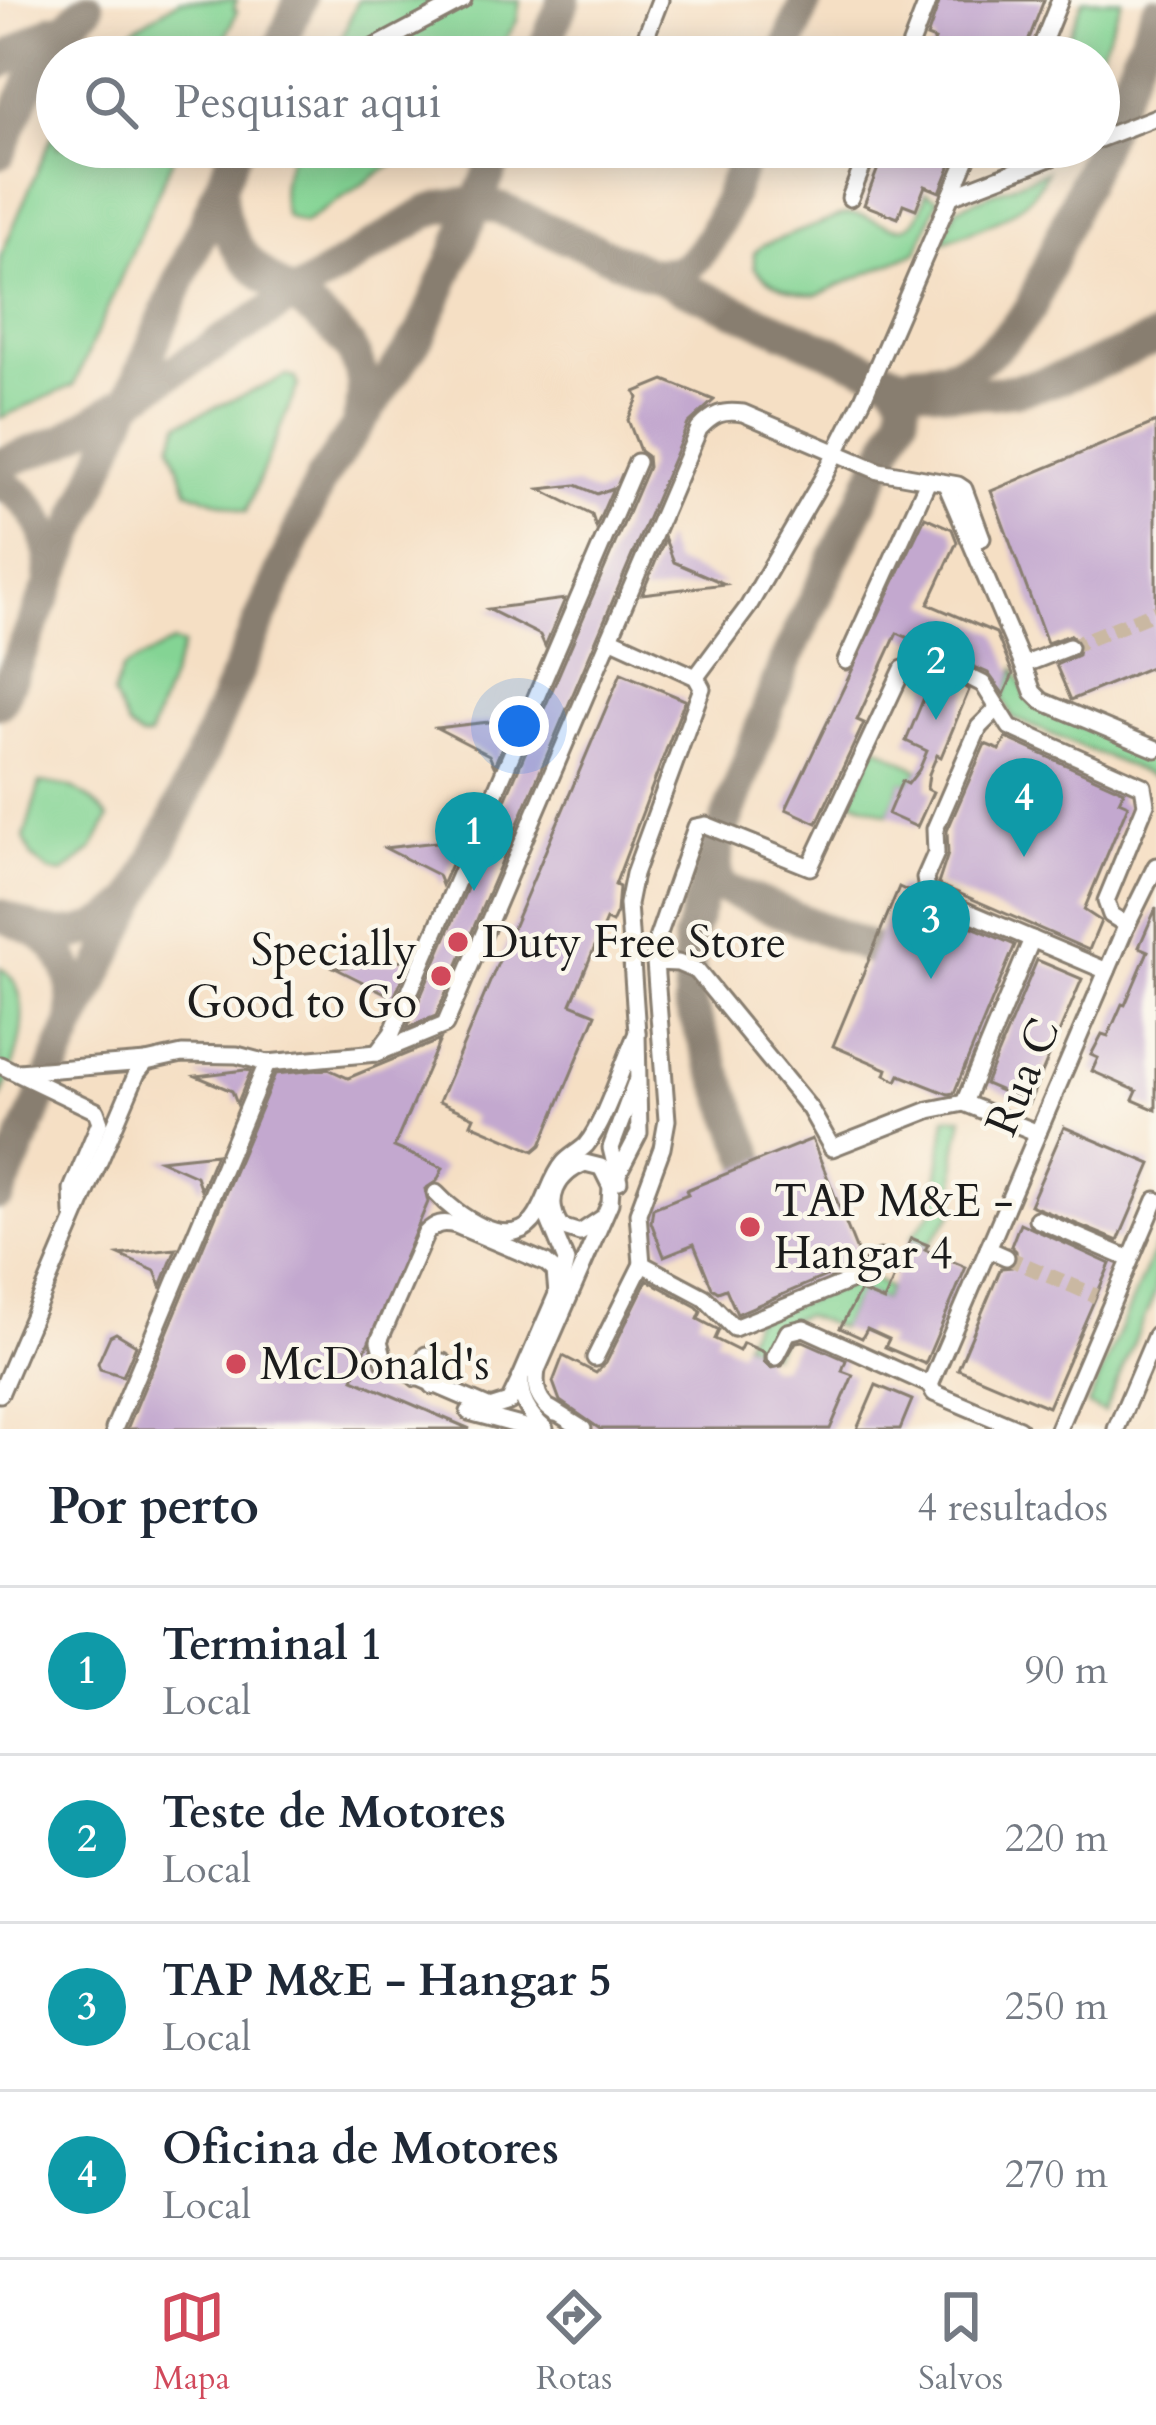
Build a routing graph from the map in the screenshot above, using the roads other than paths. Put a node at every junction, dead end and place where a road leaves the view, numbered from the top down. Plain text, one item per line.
1 (463, 0) edge
2 (660, 0) edge
3 (928, 0) edge
4 (1060, 0) edge
5 (395, 36) edge
6 (646, 36) edge
7 (914, 36) edge
8 (1045, 36) edge
9 (1156, 117) edge
10 (1120, 131) edge
11 (862, 168) edge
12 (963, 168) edge
13 (1024, 168) edge
14 (951, 196) junction
15 (850, 198) dead end
16 (836, 452) junction
17 (637, 462) dead end
18 (928, 481) junction
19 (610, 638) junction
20 (1069, 647) tunnel mouth
21 (846, 661) dead end
22 (1023, 665) junction
23 (696, 677) junction
24 (997, 709) junction
25 (1156, 749) edge
26 (1156, 866) edge
27 (1127, 925) junction
28 (1032, 939) junction
29 (656, 962) junction
30 (1107, 971) junction
31 (637, 1033) junction
32 (377, 1053) junction
33 (146, 1062) junction
34 (267, 1064) junction
35 (8, 1069) edge
36 (964, 1103) junction
37 (1038, 1133) junction
38 (615, 1182) junction
39 (551, 1190) junction
40 (436, 1193) dead end
41 (1156, 1200) edge
42 (461, 1216) junction
43 (604, 1217) junction
44 (1037, 1220) dead end
45 (73, 1223) junction
46 (988, 1250) junction
47 (1006, 1257) tunnel mouth
48 (880, 1258) dead end
49 (1130, 1259) junction
50 (642, 1264) junction
51 (557, 1294) junction
52 (1156, 1335) edge
53 (776, 1357) dead end
54 (595, 1358) dead end
55 (521, 1377) junction
56 (428, 1383) junction
57 (930, 1385) junction
58 (0, 1394) edge
59 (555, 1413) junction
60 (1060, 1428) edge
61 (114, 1429) edge
62 (532, 1429) edge
63 (545, 1429) edge
64 (583, 1429) edge
65 (1018, 1429) edge
66 (1116, 1429) edge

1 - 5 street
2 - 6 street
3 - 7 street
4 - 8 street
9 - 10 street
11 - 15 street
12 - 14 street
13 - 14 street
14 - 16 street
16 - 18 street
16 - 19 street
16 - 23 street
17 - 32 street
18 - 21 street
18 - 22 street
19 - 23 street
19 - 32 street
20 - 22 street
22 - 25 street
23 - 31 street
24 - 27 street
24 - 28 street
24 - 29 street
26 - 27 street, Rua C
27 - 30 street, Rua C
28 - 30 street
28 - 36 street
29 - 36 street
29 - 50 street
30 - 37 street, Rua C
31 - 38 street
31 - 39 street
32 - 34 street
33 - 34 street
33 - 35 street
33 - 45 street
34 - 61 street
35 - 45 street
36 - 37 street
37 - 46 street, Rua C
38 - 39 street
38 - 43 street
38 - 59 street
39 - 42 street
39 - 43 street
39 - 51 street
40 - 42 street
41 - 49 street
42 - 62 street
43 - 59 street
44 - 49 street
45 - 58 street
46 - 47 street
46 - 57 street, Rua C
48 - 50 street
49 - 60 street
50 - 54 street
51 - 55 street
51 - 56 street
52 - 66 street
53 - 57 street
55 - 56 street
55 - 63 street
56 - 56 street
57 - 65 street
59 - 64 street

